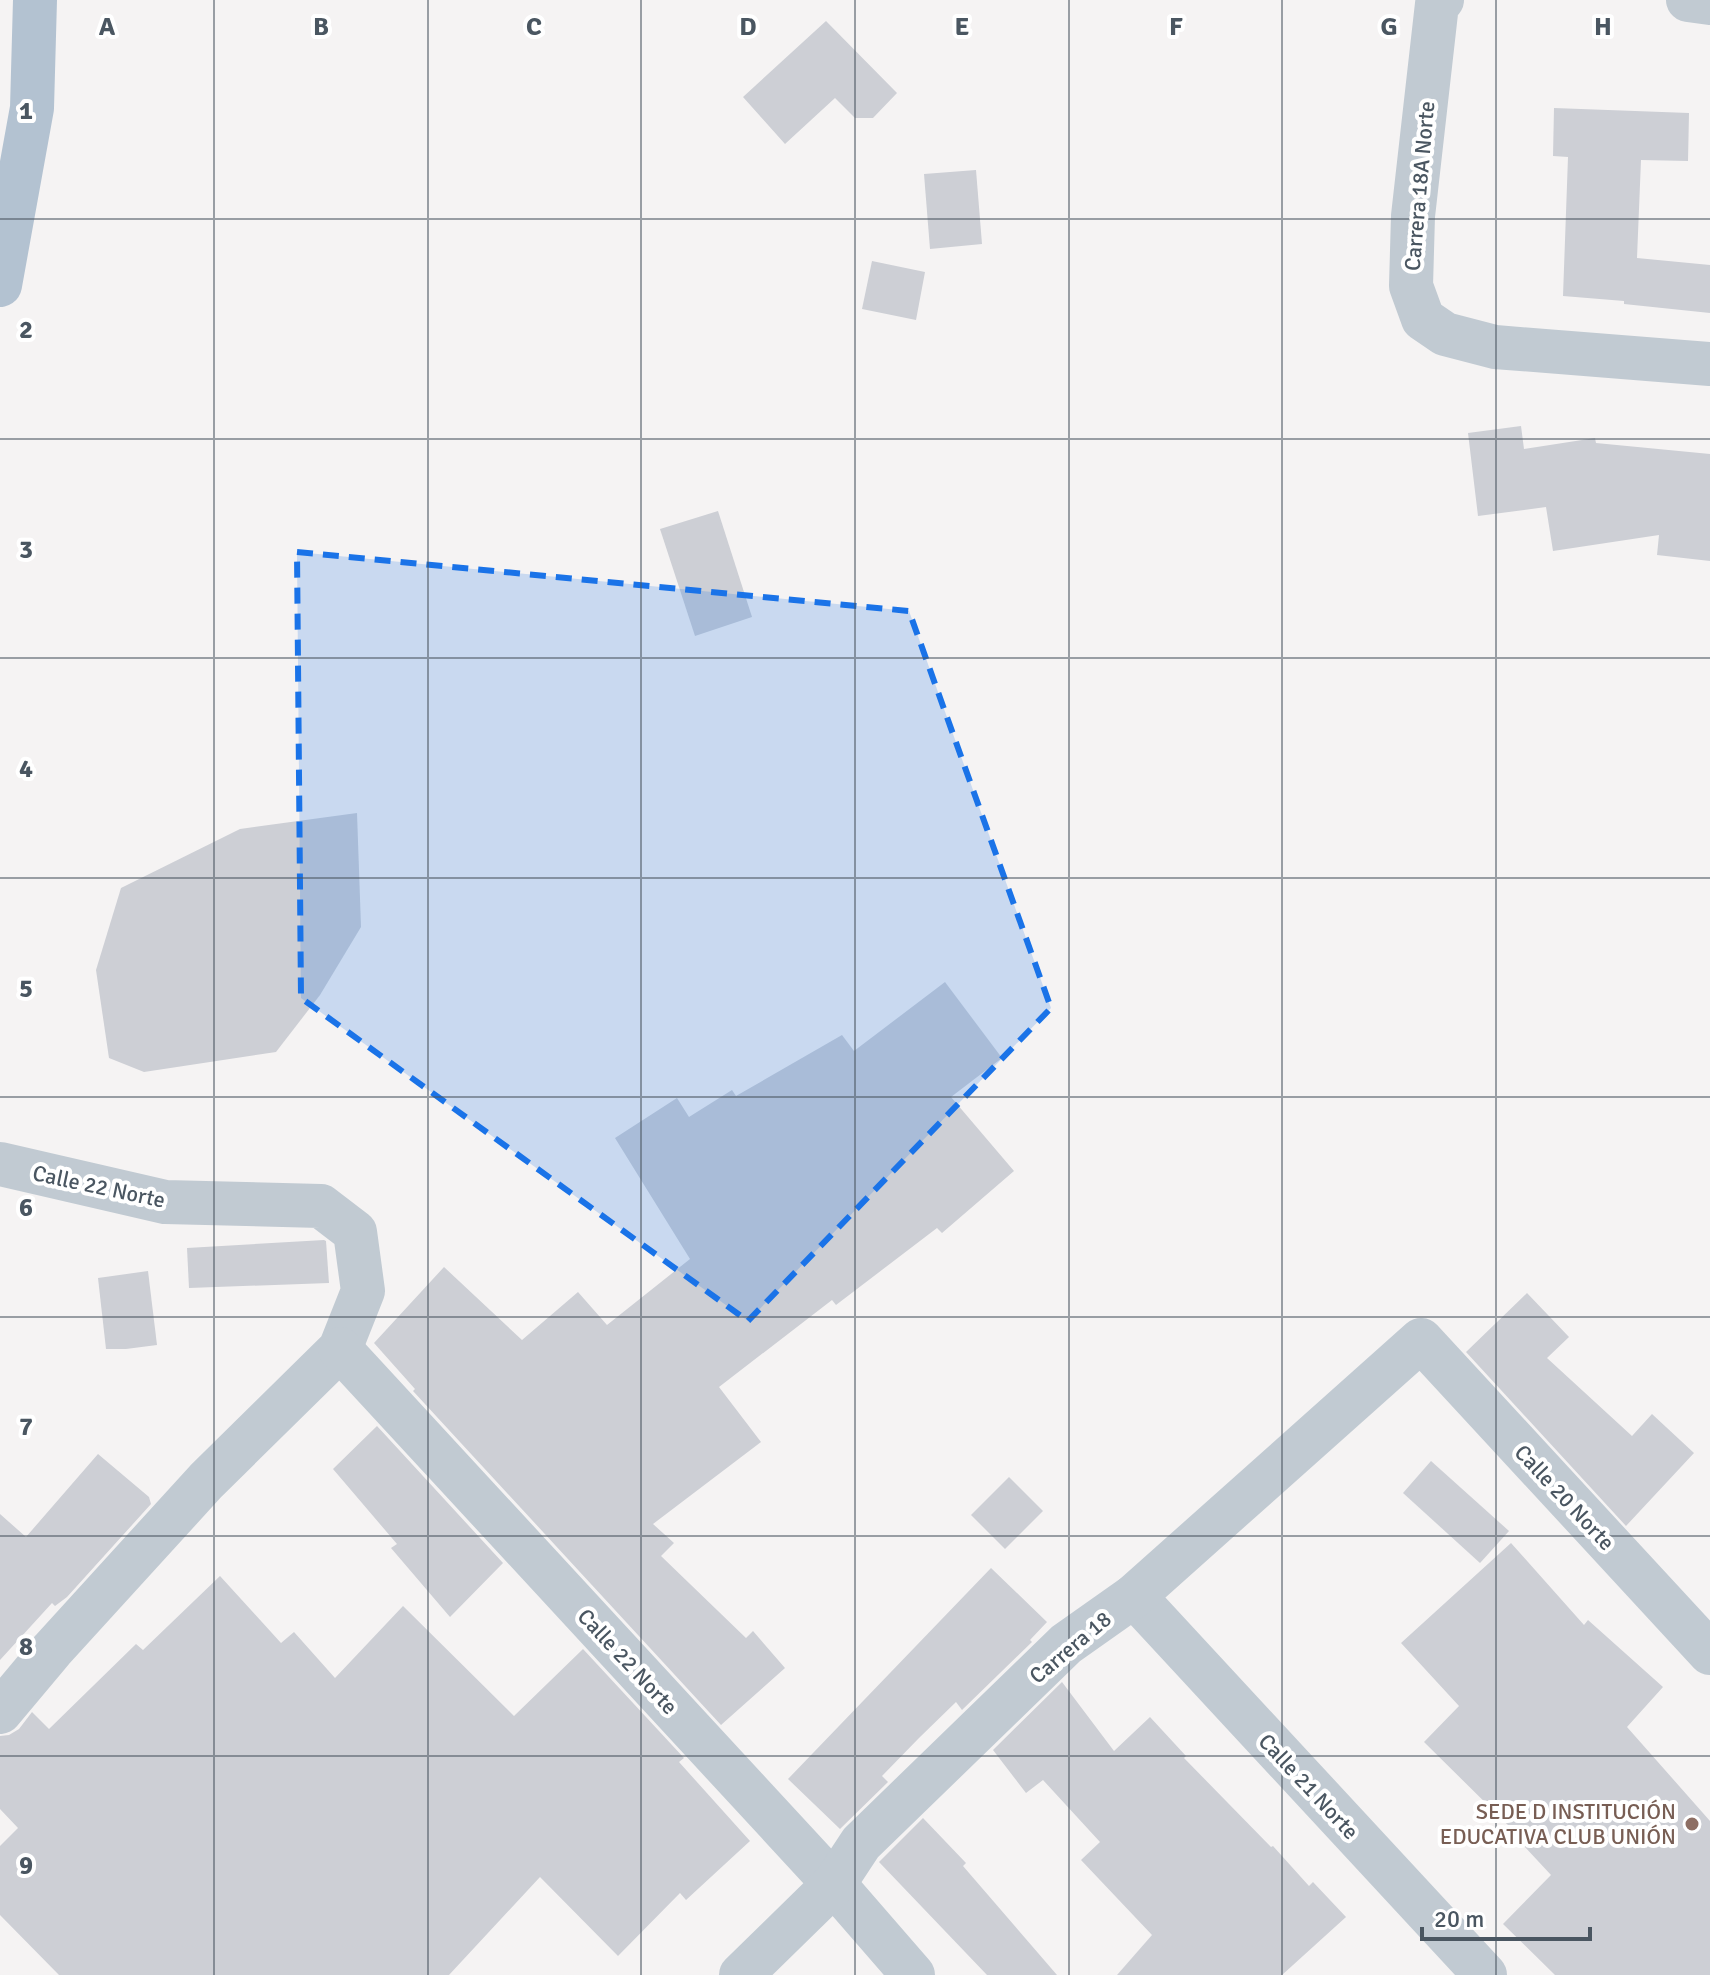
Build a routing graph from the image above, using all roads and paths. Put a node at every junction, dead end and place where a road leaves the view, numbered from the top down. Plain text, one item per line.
1 (35, 0) edge
2 (1442, 0) edge
3 (1688, 0) edge
4 (1710, 3) edge
5 (0, 285) edge
6 (1710, 364) edge
7 (0, 1164) edge
8 (1421, 1340) joint
9 (340, 1349) junction
10 (1134, 1596) junction
11 (1710, 1653) edge
12 (0, 1712) edge
13 (834, 1884) junction
14 (1471, 1971) edge
15 (741, 1975) edge
16 (913, 1975) edge

1 - 5 main road
2 - 6 street, Carrera 18A Norte
3 - 4 street
7 - 9 street, Calle 22 Norte
8 - 10 street, Carrera 18
8 - 11 street, Calle 20 Norte
9 - 12 street, Calle 22 Norte
9 - 13 street, Calle 22 Norte
10 - 13 street, Carrera 18
10 - 14 street, Calle 21 Norte
13 - 15 street, Carrera 18
13 - 16 street, Calle 22 Norte

